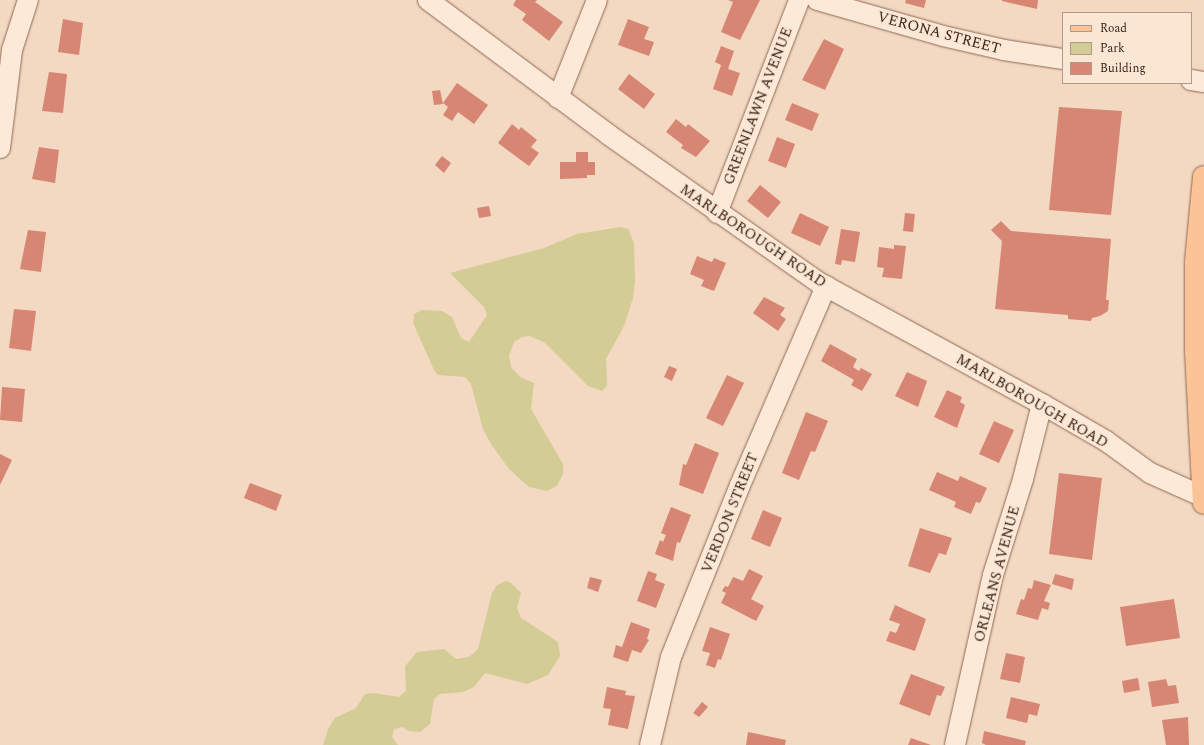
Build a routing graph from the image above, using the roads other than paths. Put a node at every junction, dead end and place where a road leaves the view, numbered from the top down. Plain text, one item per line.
1 (28, 0) edge
2 (428, 0) edge
3 (597, 0) edge
4 (799, 0) edge
5 (817, 0) edge
6 (1062, 59) edge
7 (1192, 80) edge
8 (1204, 82) edge
9 (558, 98) junction
10 (0, 148) edge
11 (1204, 177) edge
12 (717, 213) junction
13 (826, 286) junction
14 (1042, 404) junction
15 (1204, 498) edge
16 (650, 745) edge
17 (955, 745) edge

1 - 10 street
2 - 9 street, MARLBOROUGH ROAD
3 - 9 street
4 - 12 street, GREENLAWN AVENUE
5 - 6 street, VERONA STREET
7 - 8 street
9 - 12 street, MARLBOROUGH ROAD
11 - 15 main road
12 - 13 street, MARLBOROUGH ROAD
13 - 14 street, MARLBOROUGH ROAD
13 - 16 street, VERDON STREET
14 - 15 street, MARLBOROUGH ROAD
14 - 17 street, ORLEANS AVENUE

